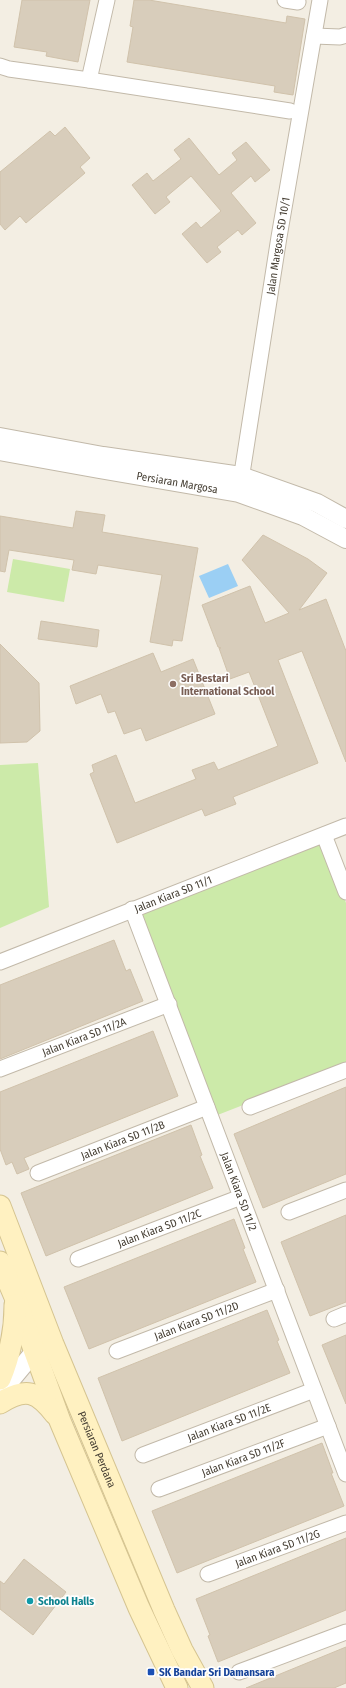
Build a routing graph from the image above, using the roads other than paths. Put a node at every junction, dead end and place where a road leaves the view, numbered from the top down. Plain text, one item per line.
1 (107, 0) edge
2 (320, 0) edge
3 (346, 35) edge
4 (314, 36) junction
5 (0, 66) edge
6 (89, 80) junction
7 (290, 111) dead end
8 (0, 437) edge
9 (0, 451) edge
10 (240, 484) junction
11 (346, 519) edge
12 (346, 539) edge
13 (346, 826) edge
14 (324, 835) junction
15 (346, 892) edge
16 (132, 909) junction
17 (0, 962) edge
18 (169, 1004) junction
19 (0, 1070) edge
20 (346, 1070) edge
21 (207, 1107) junction
22 (250, 1107) dead end
23 (38, 1173) dead end
24 (346, 1190) edge
25 (241, 1197) junction
26 (0, 1206) edge
27 (289, 1212) dead end
28 (78, 1259) dead end
29 (0, 1262) edge
30 (277, 1290) junction
31 (15, 1297) junction
32 (44, 1347) junction
33 (116, 1351) dead end
34 (0, 1379) edge
35 (314, 1390) junction
36 (0, 1393) edge
37 (0, 1403) edge
38 (60, 1421) junction
39 (328, 1426) junction
40 (143, 1455) dead end
41 (346, 1474) edge
42 (159, 1489) dead end
43 (346, 1523) edge
44 (208, 1574) dead end
45 (346, 1632) edge
46 (239, 1672) dead end
47 (177, 1688) edge
48 (203, 1688) edge

1 - 6 street
2 - 4 street, Jalan Margosa SD 10/1
3 - 4 street
4 - 10 street, Jalan Margosa SD 10/1
5 - 6 street
6 - 7 street
8 - 10 street, Persiaran Margosa
9 - 10 street, Persiaran Margosa
10 - 11 street, Persiaran Margosa
10 - 12 street, Persiaran Margosa
13 - 14 street, Jalan Kiara SD 11/1
14 - 15 street
14 - 16 street, Jalan Kiara SD 11/1
16 - 17 street, Jalan Kiara SD 11/1
16 - 18 street, Jalan Kiara SD 11/2
18 - 19 street, Jalan Kiara SD 11/2A
18 - 21 street, Jalan Kiara SD 11/2
20 - 22 street
21 - 23 street, Jalan Kiara SD 11/2B
21 - 25 street, Jalan Kiara SD 11/2
24 - 27 street
25 - 28 street, Jalan Kiara SD 11/2C
25 - 30 street, Jalan Kiara SD 11/2
26 - 32 main road, Persiaran Perdana
29 - 31 main road, Persiaran Perdana
30 - 33 street, Jalan Kiara SD 11/2D
30 - 35 street, Jalan Kiara SD 11/2
31 - 32 main road, Persiaran Perdana
31 - 34 main road
32 - 36 street
32 - 38 main road, Persiaran Perdana
32 - 48 main road, Persiaran Perdana
35 - 39 street, Jalan Kiara SD 11/2
35 - 40 street, Jalan Kiara SD 11/2E
37 - 38 main road
38 - 47 main road, Persiaran Perdana
39 - 41 street, Jalan Kiara SD 11/2
39 - 42 street, Jalan Kiara SD 11/2F
43 - 44 street, Jalan Kiara SD 11/2G
45 - 46 street

